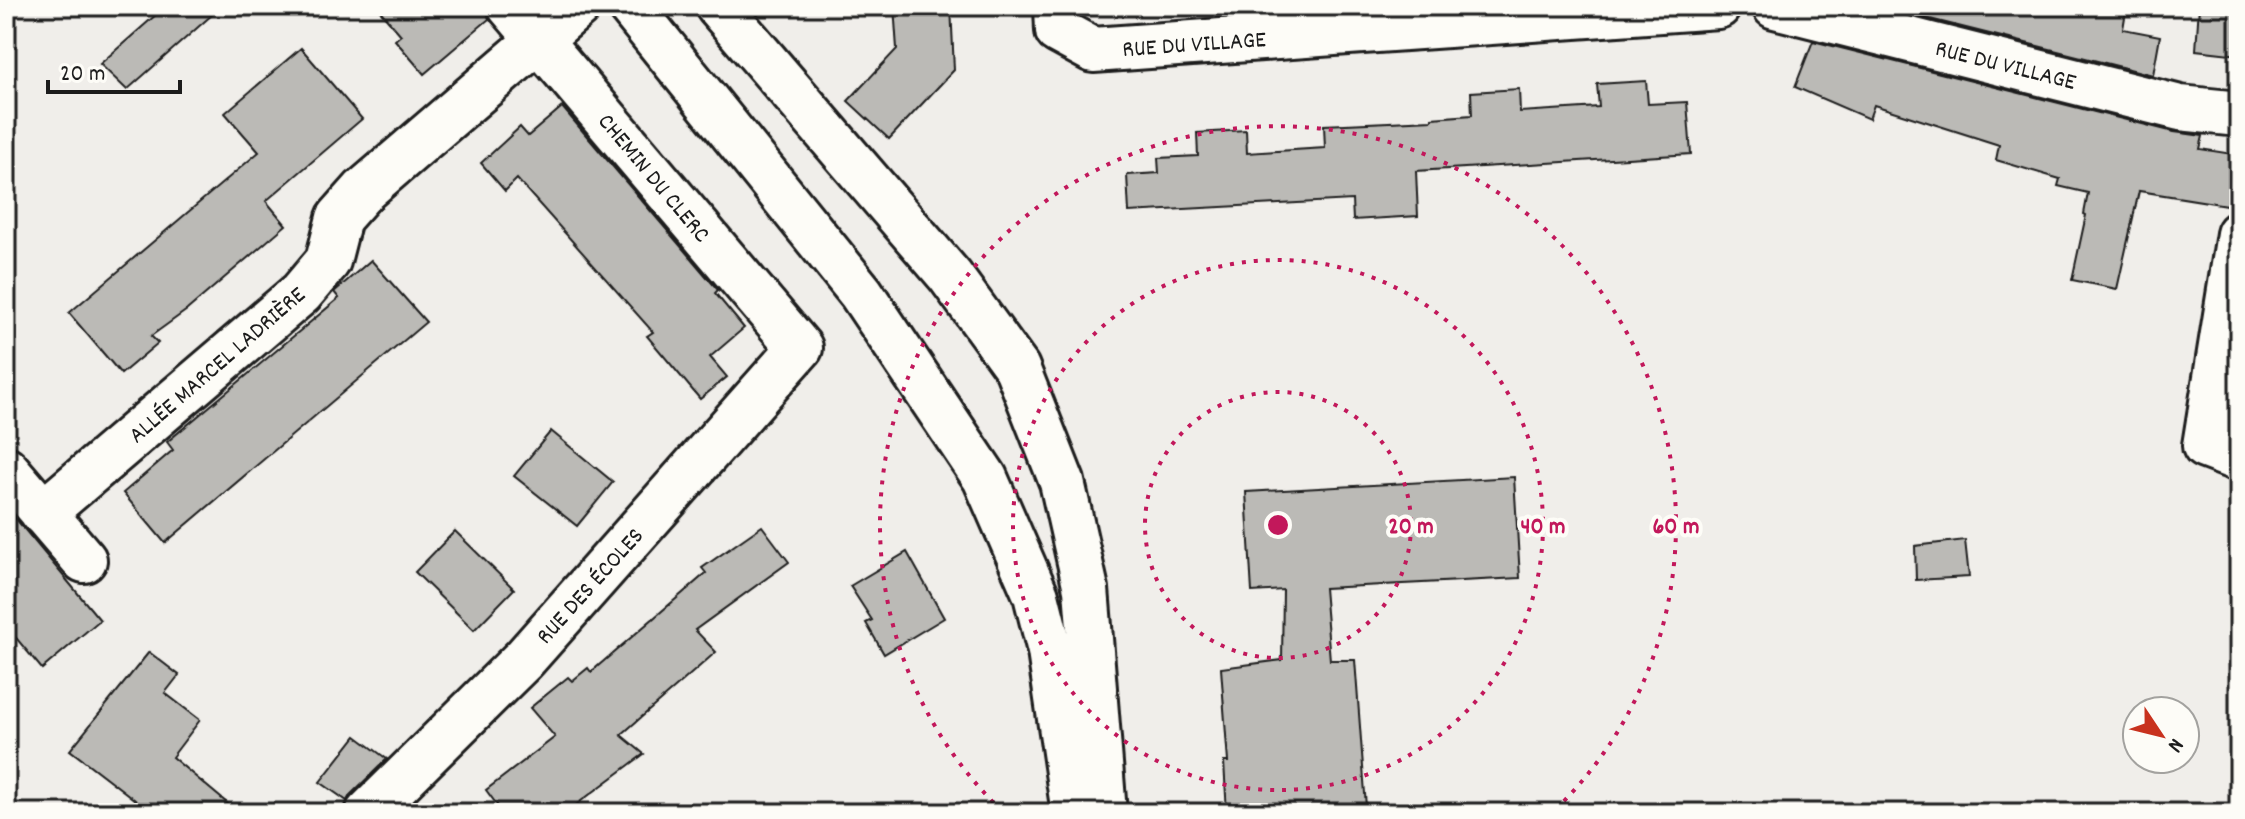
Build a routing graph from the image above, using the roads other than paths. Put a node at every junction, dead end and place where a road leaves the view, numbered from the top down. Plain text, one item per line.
1 (510, 6) edge
2 (578, 6) edge
3 (630, 6) edge
4 (718, 6) edge
5 (1718, 6) edge
6 (1775, 6) edge
7 (1057, 18) edge
8 (539, 41) junction
9 (2239, 114) edge
10 (2239, 234) edge
11 (800, 348) joint
12 (2239, 459) edge
13 (6, 469) edge
14 (43, 513) junction
15 (84, 560) dead end
16 (1086, 589) junction
17 (1036, 595) junction
18 (368, 813) edge
19 (1074, 813) edge
20 (1104, 813) edge

1 - 8 street, CHEMIN DU CLERC
2 - 8 street, ALLÉE MARCEL LADRIÈRE
3 - 17 street
4 - 16 street
5 - 7 street, RUE DU VILLAGE
6 - 9 street, RUE DU VILLAGE
8 - 11 street, CHEMIN DU CLERC
8 - 14 street, ALLÉE MARCEL LADRIÈRE
10 - 12 street
11 - 18 street, RUE DES ÉCOLES
13 - 14 street
14 - 15 street
16 - 17 street
16 - 20 street
17 - 19 street

